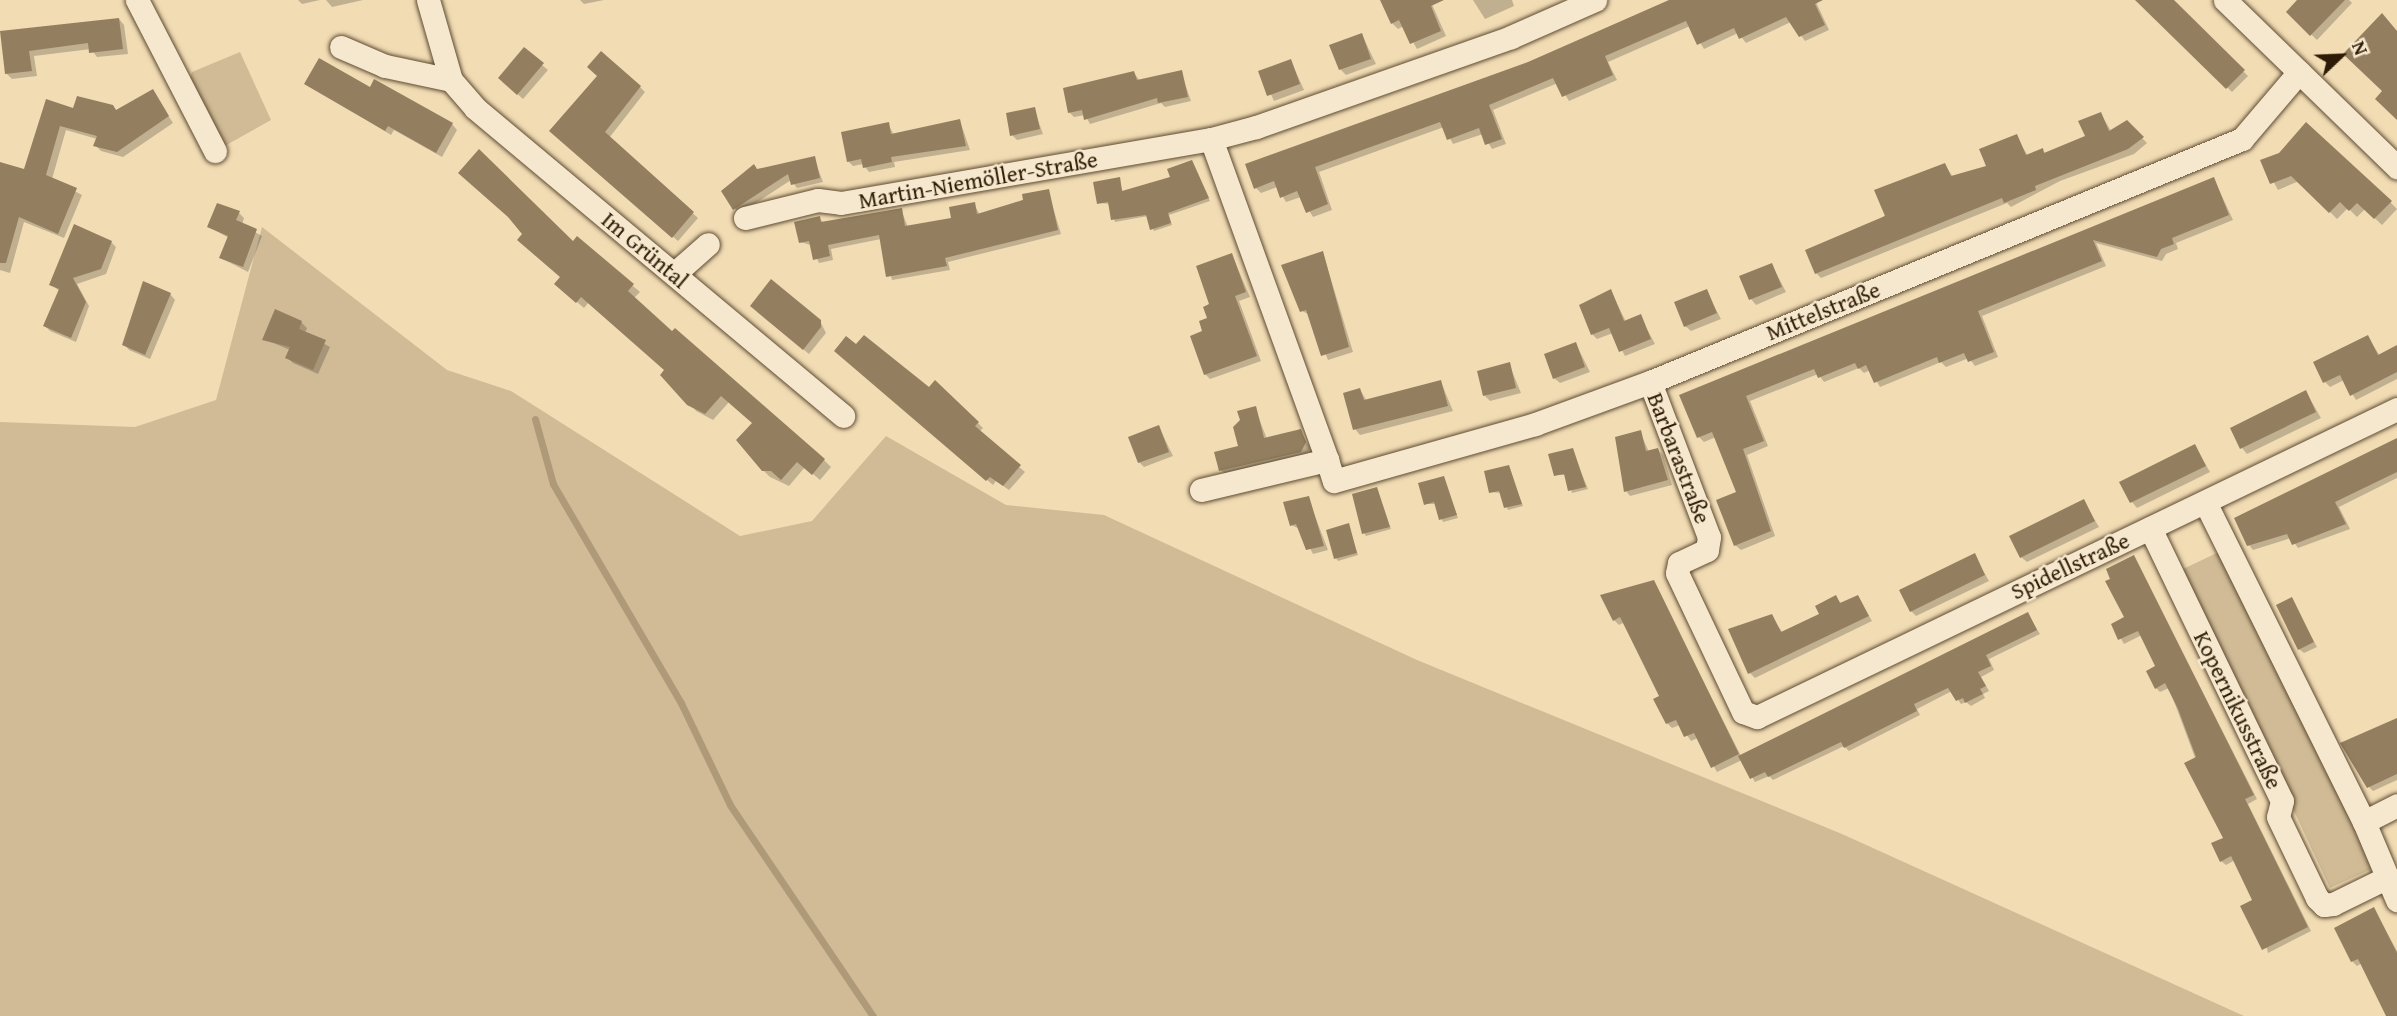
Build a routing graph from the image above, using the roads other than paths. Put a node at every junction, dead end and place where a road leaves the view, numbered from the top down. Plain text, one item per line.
1 (137, 0) edge
2 (428, 0) edge
3 (1595, 0) edge
4 (2225, 0) edge
5 (341, 47) dead end
6 (2299, 72) junction
7 (451, 80) junction
8 (1211, 139) junction
9 (215, 151) dead end
10 (2397, 167) edge
11 (746, 219) dead end
12 (708, 244) dead end
13 (674, 274) junction
14 (1650, 382) junction
15 (2397, 409) edge
16 (843, 416) dead end
17 (1327, 460) junction
18 (1201, 491) dead end
19 (2206, 503) junction
20 (2150, 528) junction
21 (1743, 712) joint
22 (2397, 806) edge
23 (2364, 821) junction
24 (2386, 878) junction
25 (2397, 900) edge

1 - 9 street
2 - 7 street, Im Grüntal
3 - 8 street, Martin-Niemöller-Straße
4 - 6 street
5 - 7 street
6 - 10 street
6 - 14 street, Mittelstraße
7 - 13 street, Im Grüntal
8 - 11 street, Martin-Niemöller-Straße
8 - 17 street, Mittelstraße
12 - 13 street
13 - 16 street, Im Grüntal
14 - 17 street, Mittelstraße
14 - 21 street, Barbarastraße
15 - 19 street, Spidellstraße
17 - 18 street
19 - 20 street, Spidellstraße
19 - 23 street
20 - 21 street, Spidellstraße
20 - 24 street, Kopernikusstraße
22 - 23 street
23 - 24 street
24 - 25 street

